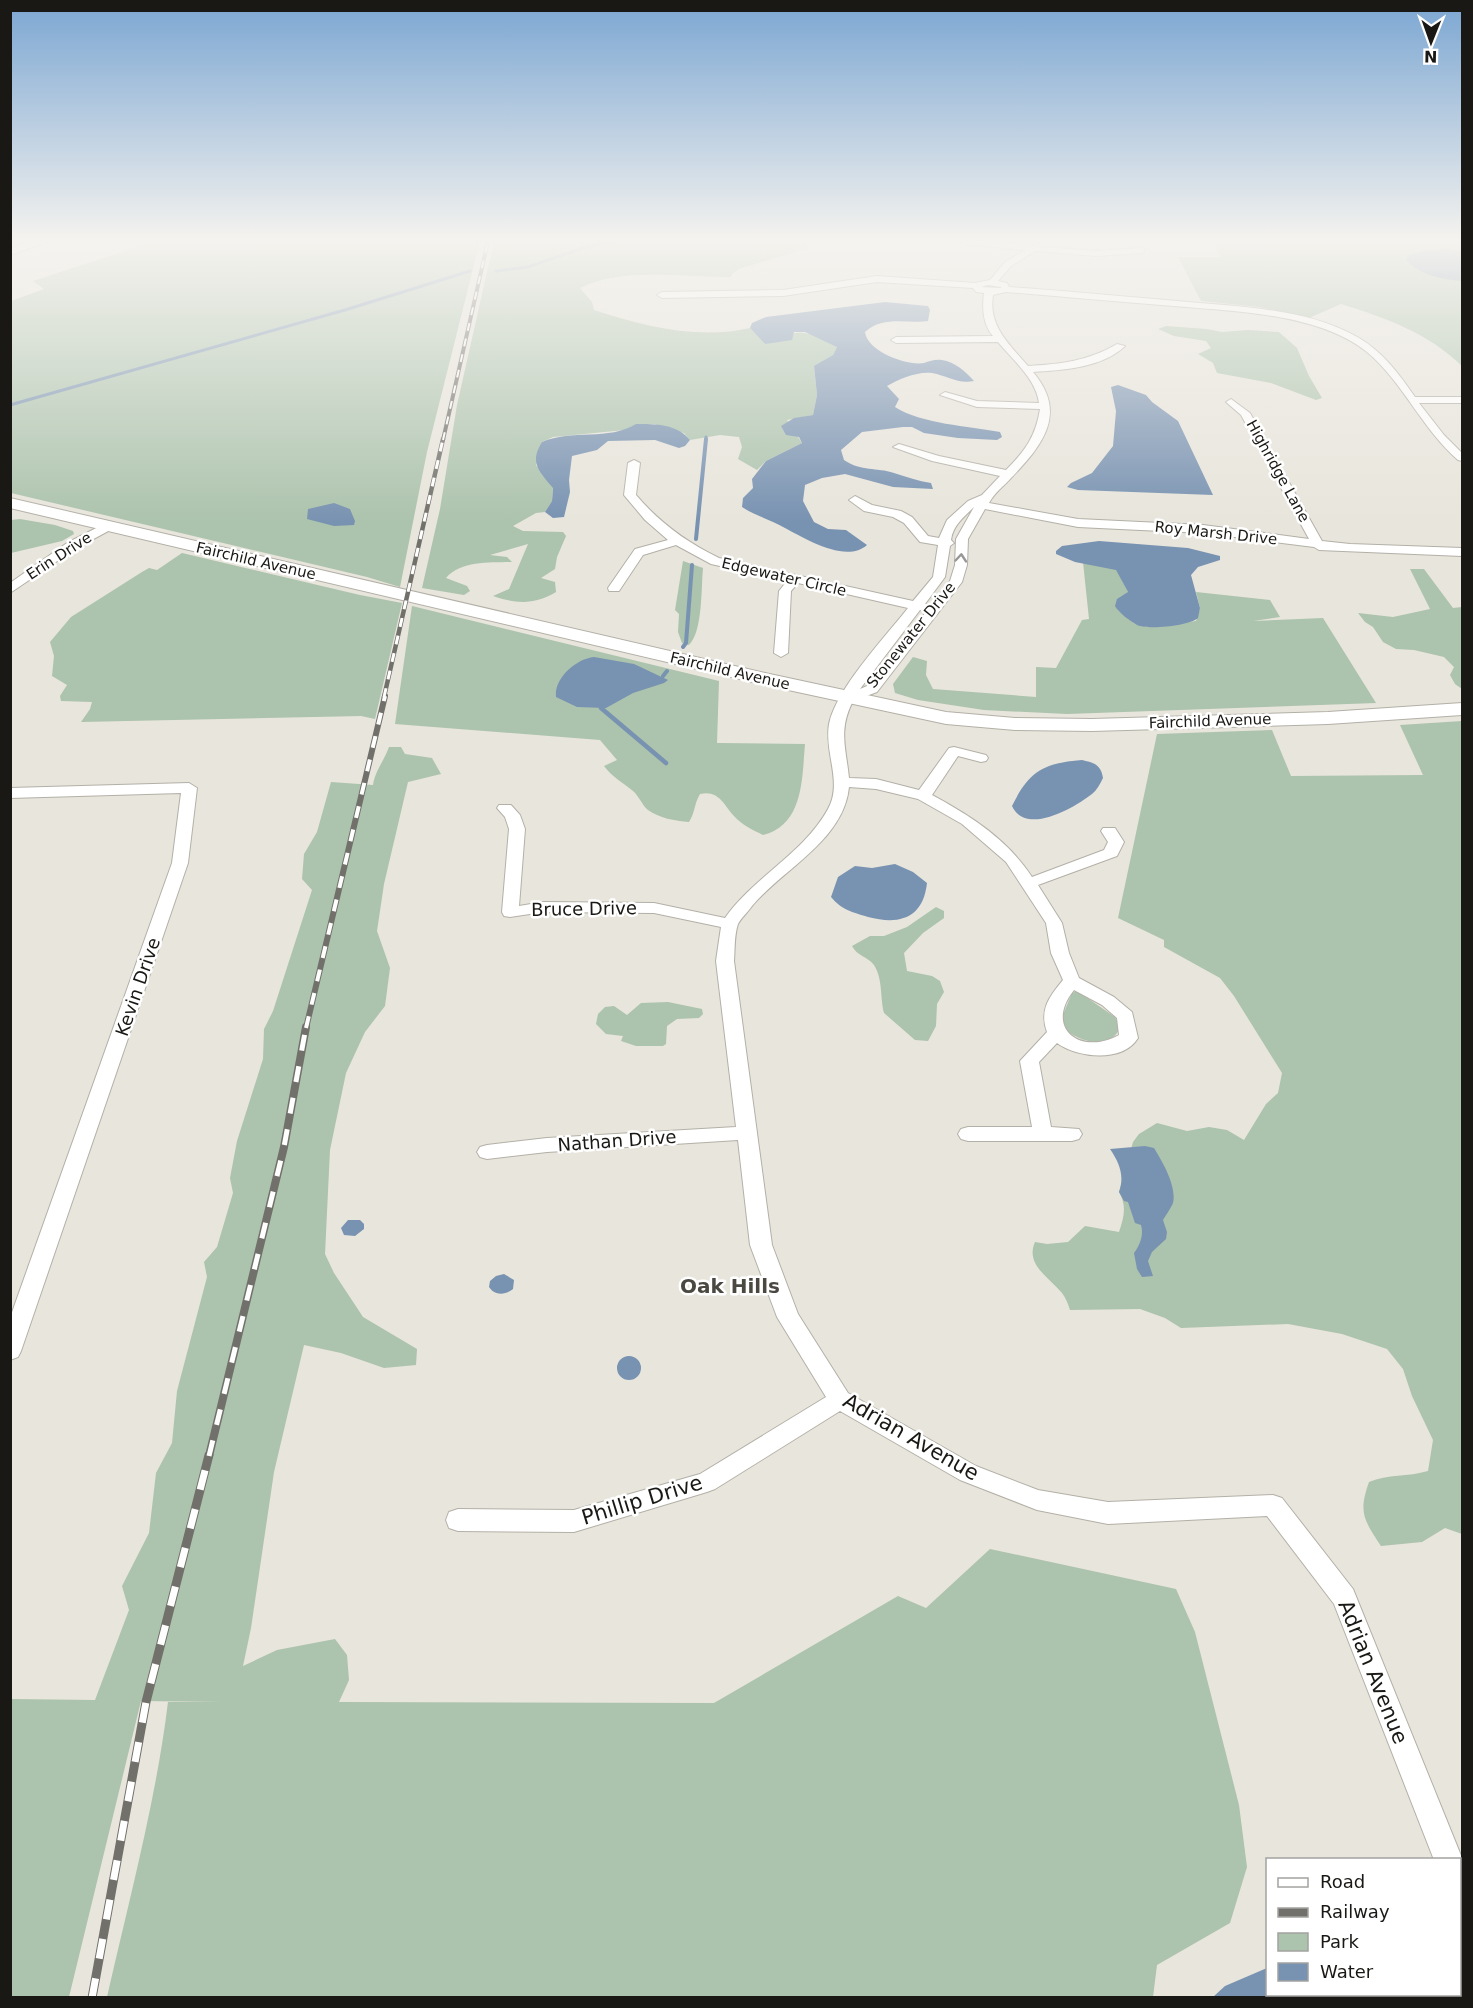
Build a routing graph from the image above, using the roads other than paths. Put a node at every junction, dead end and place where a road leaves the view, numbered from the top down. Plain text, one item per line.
1 (998, 335) edge
2 (1340, 335) edge
3 (1000, 339) junction
4 (896, 340) dead end
5 (1120, 346) dead end
6 (1027, 369) junction
7 (945, 395) dead end
8 (1412, 400) junction
9 (1462, 400) edge
10 (1231, 402) dead end
11 (1044, 406) junction
12 (899, 447) dead end
13 (1462, 458) edge
14 (634, 463) dead end
15 (1008, 474) junction
16 (855, 500) dead end
17 (10, 502) edge
18 (980, 502) junction
19 (108, 526) junction
20 (676, 541) junction
21 (946, 543) junction
22 (1319, 546) junction
23 (1462, 552) edge
24 (795, 579) junction
25 (614, 588) dead end
26 (10, 589) edge
27 (916, 606) junction
28 (935, 610) junction
29 (781, 653) dead end
30 (850, 698) junction
31 (1462, 709) edge
32 (981, 758) dead end
33 (842, 782) junction
34 (10, 793) edge
35 (923, 796) junction
36 (505, 807) dead end
37 (1109, 831) dead end
38 (1028, 883) junction
39 (730, 924) junction
40 (1072, 981) junction
41 (1058, 1034) junction
42 (747, 1133) junction
43 (968, 1134) dead end
44 (1043, 1134) junction
45 (1072, 1134) dead end
46 (486, 1152) dead end
47 (10, 1351) edge
48 (840, 1401) junction
49 (458, 1520) dead end
50 (1448, 1858) edge

1 - 3 street
2 - 8 street
3 - 4 street
3 - 6 street
5 - 6 street
6 - 11 street
7 - 11 street
8 - 9 street
8 - 13 street
10 - 22 street, Highridge Lane
11 - 15 street, Stonewater Drive
12 - 15 street
14 - 20 street, Edgewater Circle
15 - 18 street, Stonewater Drive
16 - 21 street
17 - 19 main road, Fairchild Avenue
18 - 21 street, Stonewater Drive
18 - 22 street, Roy Marsh Drive
28 -> 18 street, Stonewater Drive
19 - 26 street, Erin Drive
19 - 30 main road, Fairchild Avenue
20 - 24 street, Edgewater Circle
20 - 25 street
21 - 27 street, Stonewater Drive
22 - 23 street, Roy Marsh Drive
24 - 27 street, Edgewater Circle
24 - 29 street
27 - 28 street, Edgewater Circle
27 - 30 street, Stonewater Drive
28 - 30 street, Stonewater Drive
30 - 31 main road, Fairchild Avenue
30 - 33 street, Adrian Avenue
32 - 35 street
33 - 35 street
33 - 39 street, Adrian Avenue
34 - 47 street, Kevin Drive
35 - 38 street
36 - 39 street, Bruce Drive
37 - 38 street
38 - 40 street
39 - 42 street, Adrian Avenue
40 - 41 street
40 - 41 street
41 - 44 street
42 - 46 street, Nathan Drive
42 - 48 street, Adrian Avenue
43 - 44 street
44 - 45 street
48 - 49 street, Phillip Drive
48 - 50 street, Adrian Avenue

